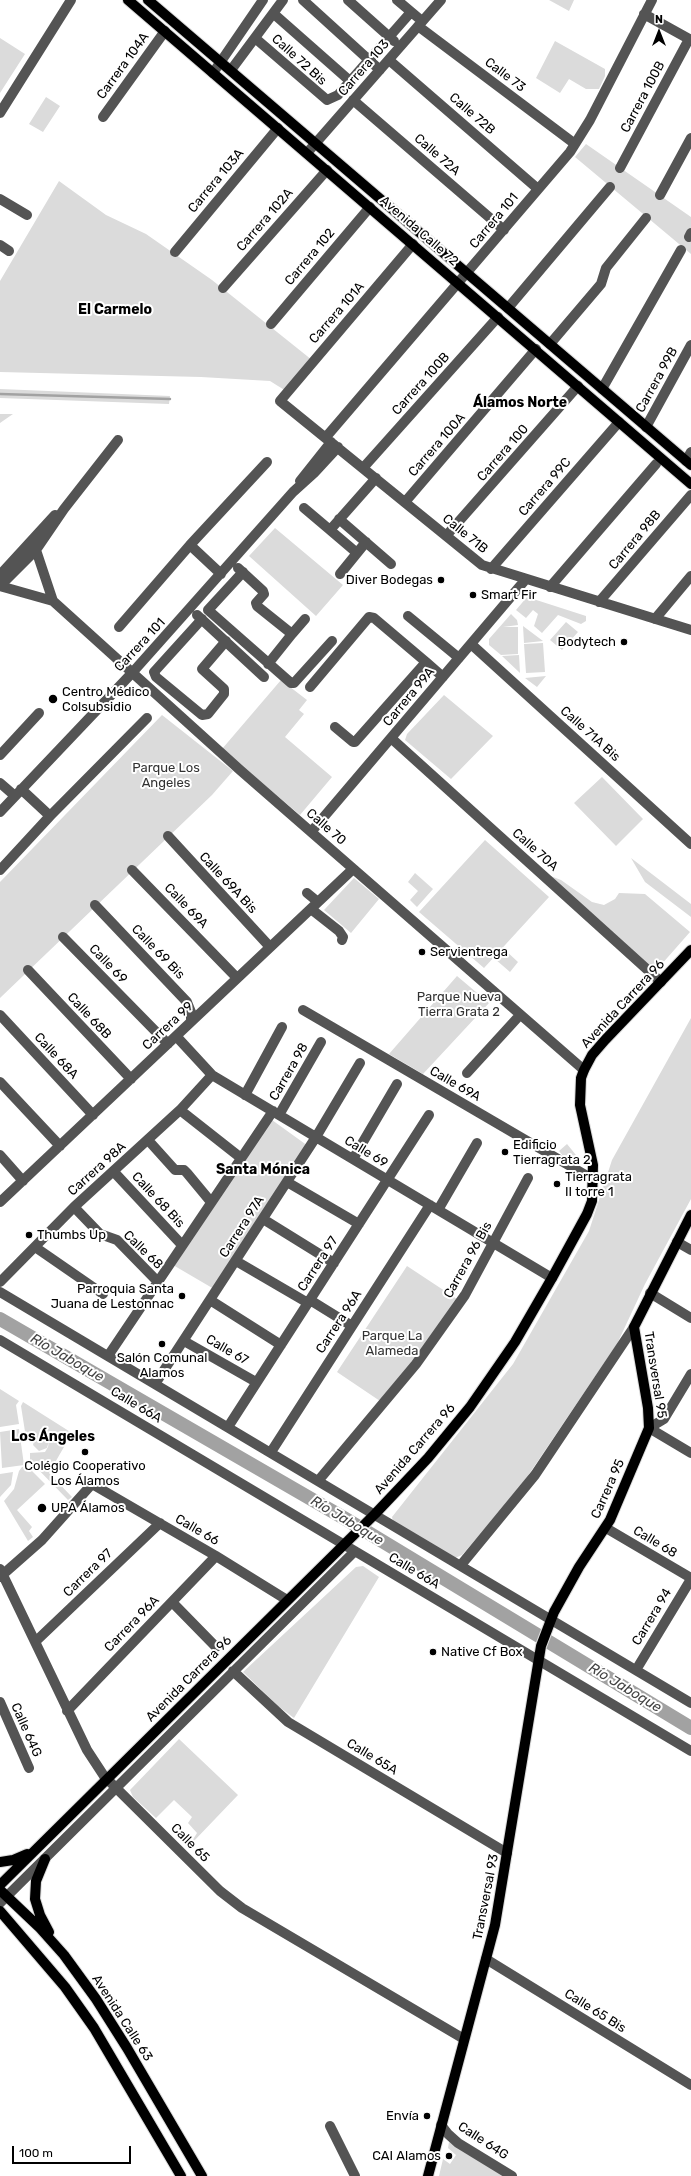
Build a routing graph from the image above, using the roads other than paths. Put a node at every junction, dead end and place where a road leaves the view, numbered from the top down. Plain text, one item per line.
1 (71, 0) edge
2 (128, 0) edge
3 (148, 0) edge
4 (262, 0) edge
5 (283, 0) edge
6 (303, 0) edge
7 (348, 0) edge
8 (397, 0) edge
9 (440, 0) edge
10 (652, 0) edge
11 (411, 12) junction
12 (274, 14) junction
13 (644, 14) junction
14 (420, 24) junction
15 (165, 31) junction
16 (389, 37) junction
17 (255, 38) junction
18 (690, 39) edge
19 (400, 47) junction
20 (369, 59) junction
21 (389, 60) junction
22 (221, 62) junction
23 (231, 70) junction
24 (380, 70) junction
25 (213, 73) junction
26 (351, 80) junction
27 (362, 90) junction
28 (338, 95) junction
29 (351, 103) junction
30 (0, 113) edge
31 (103, 117) dead end
32 (278, 128) junction
33 (691, 138) edge
34 (315, 143) junction
35 (575, 144) junction
36 (307, 153) junction
37 (620, 168) dead end
38 (327, 170) junction
39 (610, 187) dead end
40 (538, 189) junction
41 (660, 195) dead end
42 (0, 199) edge
43 (370, 207) junction
44 (27, 215) dead end
45 (646, 218) dead end
46 (504, 230) junction
47 (413, 244) junction
48 (681, 250) dead end
49 (175, 252) dead end
50 (467, 273) junction
51 (459, 282) junction
52 (223, 288) dead end
53 (508, 308) junction
54 (498, 317) junction
55 (271, 324) dead end
56 (550, 344) junction
57 (691, 345) edge
58 (536, 349) junction
59 (578, 386) junction
60 (602, 388) junction
61 (280, 401) joint
62 (619, 422) junction
63 (646, 427) junction
64 (118, 440) dead end
65 (331, 442) junction
66 (689, 459) edge
67 (267, 462) dead end
68 (656, 464) dead end
69 (363, 468) junction
70 (376, 478) junction
71 (691, 484) edge
72 (691, 495) edge
73 (405, 502) junction
74 (304, 508) dead end
75 (339, 520) junction
76 (330, 530) junction
77 (446, 536) junction
78 (366, 542) junction
79 (190, 545) junction
80 (33, 547) junction
81 (357, 553) junction
82 (232, 562) junction
83 (391, 564) dead end
84 (491, 569) junction
85 (243, 572) junction
86 (221, 574) junction
87 (340, 574) dead end
88 (0, 575) edge
89 (691, 576) edge
90 (526, 580) junction
91 (0, 586) edge
92 (550, 587) junction
93 (53, 601) junction
94 (599, 602) junction
95 (191, 608) junction
96 (408, 616) dead end
97 (202, 619) junction
98 (305, 619) dead end
99 (654, 619) junction
100 (119, 626) dead end
101 (691, 630) edge
102 (292, 634) junction
103 (226, 641) junction
104 (332, 641) dead end
105 (471, 644) junction
106 (459, 658) junction
107 (426, 662) junction
108 (268, 664) junction
109 (132, 673) junction
110 (264, 677) dead end
111 (443, 677) junction
112 (310, 686) dead end
113 (39, 713) dead end
114 (147, 718) dead end
115 (335, 727) dead end
116 (391, 738) junction
117 (0, 755) edge
118 (0, 783) edge
119 (18, 793) junction
120 (0, 812) edge
121 (50, 816) junction
122 (311, 832) junction
123 (168, 836) dead end
124 (691, 844) edge
125 (353, 869) junction
126 (0, 870) edge
127 (132, 870) dead end
128 (307, 893) dead end
129 (95, 905) dead end
130 (314, 906) junction
131 (63, 937) dead end
132 (342, 940) dead end
133 (270, 947) junction
134 (691, 950) edge
135 (28, 970) dead end
136 (237, 978) junction
137 (661, 982) junction
138 (303, 1010) dead end
139 (0, 1015) edge
140 (520, 1015) junction
141 (191, 1022) junction
142 (282, 1027) dead end
143 (176, 1036) junction
144 (321, 1042) dead end
145 (168, 1044) junction
146 (360, 1063) dead end
147 (584, 1070) junction
148 (466, 1073) dead end
149 (212, 1075) junction
150 (130, 1079) junction
151 (0, 1082) edge
152 (396, 1084) dead end
153 (246, 1095) junction
154 (180, 1110) junction
155 (276, 1113) junction
156 (429, 1114) dead end
157 (93, 1115) junction
158 (316, 1137) junction
159 (148, 1140) junction
160 (477, 1143) dead end
161 (60, 1146) junction
162 (0, 1155) edge
163 (241, 1158) junction
164 (353, 1159) junction
165 (114, 1172) junction
166 (528, 1178) dead end
167 (388, 1180) junction
168 (594, 1180) junction
169 (23, 1181) junction
170 (287, 1182) junction
171 (0, 1202) edge
172 (211, 1202) junction
173 (74, 1207) junction
174 (434, 1207) junction
175 (691, 1215) edge
176 (263, 1219) junction
177 (359, 1224) junction
178 (492, 1242) junction
179 (677, 1242) junction
180 (182, 1246) junction
181 (36, 1247) junction
182 (691, 1250) edge
183 (236, 1261) junction
184 (334, 1263) junction
185 (552, 1278) junction
186 (0, 1282) edge
187 (158, 1282) junction
188 (0, 1292) edge
189 (650, 1293) junction
190 (103, 1294) dead end
191 (210, 1300) junction
192 (309, 1302) junction
193 (691, 1318) edge
194 (352, 1326) junction
195 (634, 1327) junction
196 (0, 1340) edge
197 (184, 1341) junction
198 (281, 1345) junction
199 (108, 1356) junction
200 (691, 1374) edge
201 (256, 1382) junction
202 (156, 1384) junction
203 (228, 1427) junction
204 (650, 1428) junction
205 (271, 1452) junction
206 (691, 1453) edge
207 (318, 1481) junction
208 (373, 1516) junction
209 (160, 1523) junction
210 (606, 1528) junction
211 (344, 1544) junction
212 (355, 1551) junction
213 (216, 1556) junction
214 (461, 1565) junction
215 (1, 1574) edge
216 (691, 1578) edge
217 (287, 1600) junction
218 (172, 1602) junction
219 (549, 1623) junction
220 (35, 1642) junction
221 (216, 1647) dead end
222 (538, 1660) junction
223 (636, 1670) junction
224 (233, 1671) junction
225 (0, 1702) edge
226 (691, 1703) edge
227 (67, 1711) junction
228 (691, 1751) edge
229 (29, 1768) dead end
230 (108, 1779) junction
231 (117, 1788) junction
232 (34, 1850) junction
233 (508, 1853) junction
234 (45, 1859) junction
235 (0, 1862) edge
236 (0, 1885) edge
237 (2, 1896) edge
238 (0, 1911) edge
239 (64, 1955) junction
240 (486, 1959) junction
241 (464, 2039) junction
242 (691, 2085) edge
243 (441, 2125) junction
244 (330, 2126) dead end
245 (181, 2176) edge
246 (202, 2176) edge
247 (355, 2176) edge
248 (428, 2176) edge
249 (512, 2176) edge

1 - 30 street
2 - 15 main road, Avenida Calle 72
3 - 22 main road, Avenida Calle 72
4 - 22 street
5 - 12 street
6 - 20 street
7 - 16 street
8 - 11 street, Calle 73
9 - 14 street, Carrera 103
10 - 13 street, Carrera 101
11 - 14 street, Calle 73
11 - 16 street
12 - 17 street
12 - 26 street
13 - 18 street
13 - 35 street, Carrera 101
14 - 19 street, Carrera 103
14 - 35 street, Calle 73
15 - 25 main road, Avenida Calle 72
15 - 31 street, Carrera 104A
16 - 19 street
16 - 20 street
17 - 23 street
17 - 28 street, Calle 72 Bis
18 - 37 street, Carrera 100B
19 - 21 street, Carrera 103
20 - 24 street
20 - 26 street
21 - 24 street, Carrera 103
21 - 40 street, Calle 72B
22 - 23 main road, Avenida Calle 72
22 - 25 street
23 - 34 main road, Avenida Calle 72
24 - 27 street, Carrera 103
25 - 32 main road, Avenida Calle 72
26 - 27 street
26 - 28 street
27 - 29 street, Carrera 103
28 - 29 street, Calle 72 Bis
29 - 34 street, Carrera 103
29 - 46 street, Calle 72A
32 - 36 main road, Avenida Calle 72
32 - 49 street, Carrera 103A
33 - 41 street
34 - 36 street, Carrera 103
34 - 50 main road, Avenida Calle 72
35 - 40 street, Carrera 101
36 - 38 main road, Avenida Calle 72
38 - 43 main road, Avenida Calle 72
38 - 52 street, Carrera 102A
39 - 53 street
40 - 46 street, Carrera 101
42 - 44 street
43 - 47 main road, Avenida Calle 72
43 - 55 street, Carrera 102
45 - 56 street
46 - 50 street, Carrera 101
47 - 51 main road, Avenida Calle 72
47 - 61 street, Carrera 101A
48 - 60 street
50 - 51 street, Carrera 101
50 - 53 main road, Avenida Calle 72
51 - 54 main road, Avenida Calle 72
51 - 65 street, Carrera 101
53 - 56 main road, Avenida Calle 72
54 - 58 main road, Avenida Calle 72
54 - 69 street, Carrera 100B
56 - 60 main road, Avenida Calle 72
57 - 63 street, Carrera 99B
58 - 59 main road, Avenida Calle 72
58 - 73 street, Carrera 100A
59 - 62 main road, Avenida Calle 72
59 - 77 street, Carrera 100
60 - 63 main road, Avenida Calle 72
61 - 65 street, Calle 71B
62 - 71 main road, Avenida Calle 72
62 - 84 street, Carrera 99C
63 - 66 main road, Avenida Calle 72
64 - 80 street
65 - 69 street, Calle 71B
65 - 82 street, Carrera 101
67 - 79 street
68 - 92 street
69 - 70 street, Calle 71B
70 - 73 street, Calle 71B
70 - 75 street
72 - 94 street, Carrera 98B
73 - 77 street, Calle 71B
74 - 76 street
75 - 76 street
75 - 78 street
76 - 81 street
77 - 84 street, Calle 71B
78 - 81 street
78 - 83 street
79 - 86 street
79 - 100 street
80 - 88 street
80 - 91 street
80 - 93 street, Calle 70
81 - 87 street
82 - 85 street
82 - 86 street, Carrera 101
84 - 90 street, Calle 71B
85 - 102 street
85 - 108 street
86 - 95 street, Carrera 101
89 - 99 street
90 - 92 street, Calle 71B
90 - 105 street, Carrera 99A
91 - 93 street, Calle 70
92 - 94 street, Calle 71B
93 - 109 street, Calle 70
94 - 99 street, Calle 71B
95 - 97 street
95 - 109 street, Carrera 101
96 - 106 street
97 - 103 street
97 - 103 street
98 - 102 street
99 - 101 street, Calle 71B
102 - 108 street
103 - 110 street
104 - 108 street
105 - 106 street, Carrera 99A
105 - 124 street, Calle 71A Bis
106 - 111 street, Carrera 99A
107 - 111 street
107 - 112 street
107 - 115 street
109 - 119 street, Carrera 101
109 - 122 street, Calle 70
111 - 116 street, Carrera 99A
113 - 117 street
114 - 121 street
116 - 122 street, Carrera 99A
116 - 137 street, Calle 70A
118 - 119 street
119 - 120 street, Carrera 101
119 - 121 street
121 - 126 street
122 - 125 street, Calle 70
123 - 133 street, Calle 69A Bis
125 - 130 street, Carrera 99
125 - 140 street, Calle 70
127 - 136 street, Calle 69A
128 - 130 street
129 - 141 street, Calle 69 Bis
130 - 132 street
130 - 133 street, Carrera 99
131 - 145 street, Calle 69
133 - 136 street, Carrera 99
134 - 137 main road, Avenida Carrera 96
135 - 150 street, Calle 68B
136 - 141 street, Carrera 99
137 - 147 main road, Avenida Carrera 96
138 - 168 street, Calle 69A
139 - 157 street, Calle 68A
140 - 147 street, Calle 70
140 - 148 street
141 - 143 street, Carrera 99
142 - 153 street
143 - 145 street, Carrera 99
143 - 149 street, Calle 69
144 - 155 street, Carrera 98
145 - 150 street, Carrera 99
146 - 158 street, Carrera 97A
147 - 168 main road, Avenida Carrera 96
149 - 153 street, Calle 69
149 - 154 street, Carrera 98A
150 - 157 street, Carrera 99
151 - 161 street
152 - 164 street
153 - 155 street, Calle 69
154 - 159 street, Carrera 98A
154 - 163 street
155 - 158 street, Calle 69
155 - 163 street, Carrera 98
156 - 167 street, Carrera 97
157 - 161 street, Carrera 99
158 - 164 street, Calle 69
158 - 170 street, Carrera 97A
159 - 165 street, Carrera 98A
159 - 172 street
160 - 174 street, Carrera 96A
161 - 169 street, Carrera 99
162 - 169 street
163 - 172 street, Carrera 98
164 - 167 street, Calle 69
165 - 173 street, Carrera 98A
165 - 180 street, Calle 68 Bis
166 - 178 street, Carrera 96 Bis
167 - 174 street, Calle 69
167 - 177 street, Carrera 97
168 - 185 main road, Avenida Carrera 96
169 - 171 street, Carrera 99
170 - 176 street, Carrera 97A
170 - 177 street
172 - 180 street, Carrera 98
173 - 181 street, Carrera 98A
173 - 187 street, Calle 68
174 - 178 street, Calle 69
174 - 194 street, Carrera 96A
175 - 179 main road
176 - 183 street, Carrera 97A
176 - 184 street
177 - 184 street, Carrera 97
178 - 185 street, Calle 69
178 - 207 street, Carrera 96 Bis
179 - 182 street
179 - 189 main road
180 - 187 street, Carrera 98
181 - 186 street, Carrera 98A
181 - 190 street
183 - 191 street, Carrera 97A
183 - 192 street
184 - 192 street, Carrera 97
185 - 208 main road, Avenida Carrera 96
187 - 199 street, Carrera 98
188 - 199 street
189 - 193 street
189 - 195 main road
191 - 197 street, Carrera 97A
191 - 198 street
192 - 194 street
192 - 198 street, Carrera 97
194 - 205 street, Carrera 96A
195 - 204 main road, Transversal 95
195 - 214 street
196 - 211 street, Calle 66A
197 - 201 street, Calle 67
197 - 202 street, Carrera 97A
198 - 201 street, Carrera 97
199 - 202 street
200 - 204 street, Carrera 95
201 - 203 street, Carrera 97
202 - 203 street
203 - 205 street
204 - 206 street
204 - 210 main road, Carrera 95
205 - 207 street
207 - 208 street
208 - 211 main road, Avenida Carrera 96
208 - 214 street
209 - 213 street, Calle 66
209 - 215 street, Calle 66
209 - 220 street, Carrera 97
210 - 216 street, Calle 68
210 - 219 main road, Carrera 95
211 - 212 street, Calle 66A
211 - 217 main road, Avenida Carrera 96
212 - 222 street, Calle 66A
212 - 224 street, Avenida Carrera 96
213 - 217 street, Calle 66
213 - 218 street, Carrera 96A
214 - 219 street
215 - 220 street, Calle 65
216 - 223 street, Carrera 94
217 - 230 main road, Avenida Carrera 96
218 - 221 street
218 - 227 street, Carrera 96A
219 - 222 main road, Transversal 93
219 - 223 street
220 - 227 street, Calle 65
222 - 228 street, Calle 66A
222 - 233 main road, Transversal 93
223 - 226 street
224 - 231 street, Avenida Carrera 96
224 - 233 street, Calle 65A
225 - 229 street, Calle 64G
227 - 230 street, Calle 65
230 - 231 street, Calle 65
230 - 232 main road, Avenida Carrera 96
231 - 234 street, Avenida Carrera 96
231 - 241 street, Calle 65
232 - 235 main road
232 - 236 main road, Avenida Carrera 96
233 - 240 main road, Transversal 93
234 - 237 street, Avenida Carrera 96
234 - 239 main road
237 - 239 main road, Avenida Calle 63
238 - 245 main road
239 - 246 main road, Avenida Calle 63
240 - 241 main road, Transversal 93
240 - 242 street, Calle 65 Bis
241 - 243 main road, Transversal 93
243 - 248 main road, Transversal 93
243 - 249 street, Calle 64G
244 - 247 street

